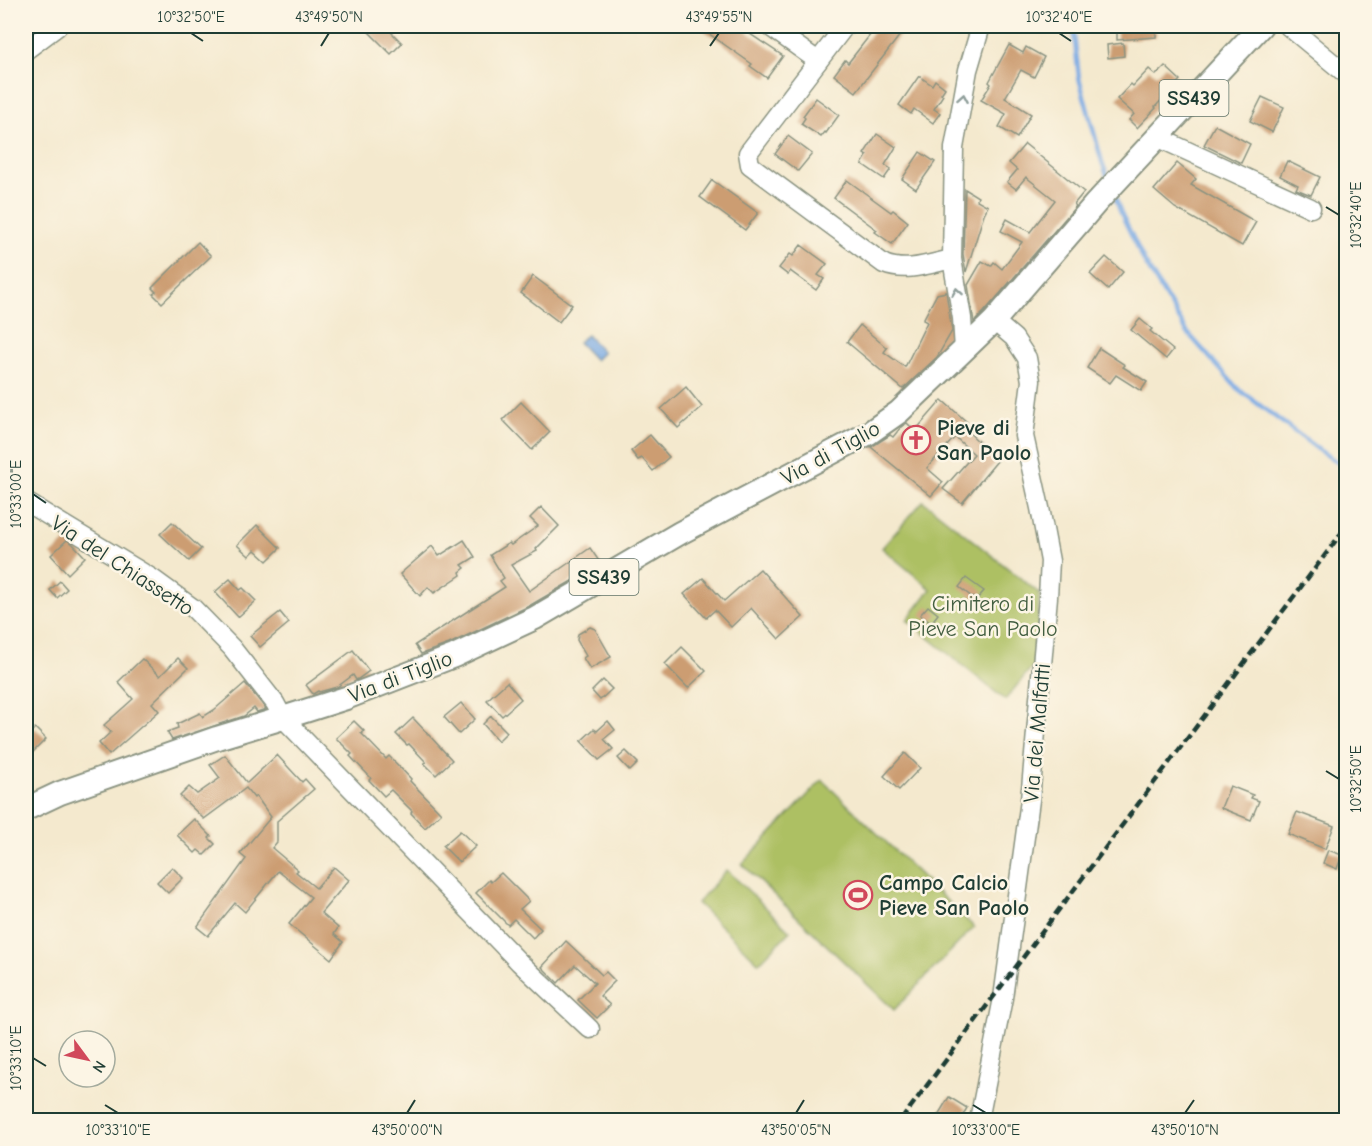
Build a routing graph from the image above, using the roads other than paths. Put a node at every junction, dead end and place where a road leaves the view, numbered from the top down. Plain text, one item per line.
1 (58, 26) edge
2 (769, 26) edge
3 (845, 26) edge
4 (1261, 26) edge
5 (1288, 26) edge
6 (974, 27) edge
7 (26, 50) edge
8 (818, 61) junction
9 (1347, 74) edge
10 (1157, 137) junction
11 (1311, 208) dead end
12 (952, 259) junction
13 (994, 321) junction
14 (964, 350) junction
15 (26, 502) edge
16 (284, 718) junction
17 (26, 809) edge
18 (590, 1029) dead end
19 (979, 1120) edge

1 - 7 street
2 - 8 street
3 - 8 street
4 - 10 main road, Via di Tiglio / SS439
5 - 9 street
12 -> 6 street
8 - 12 street
10 - 11 street
10 - 13 main road, Via di Tiglio / SS439
14 -> 12 street
13 - 14 main road, Via di Tiglio / SS439
13 - 19 street, Via dei Malfatti
14 - 16 main road, Via di Tiglio / SS439
15 - 16 street, Via del Chiassetto
16 - 17 main road, Via di Tiglio / SS439
16 - 18 street

